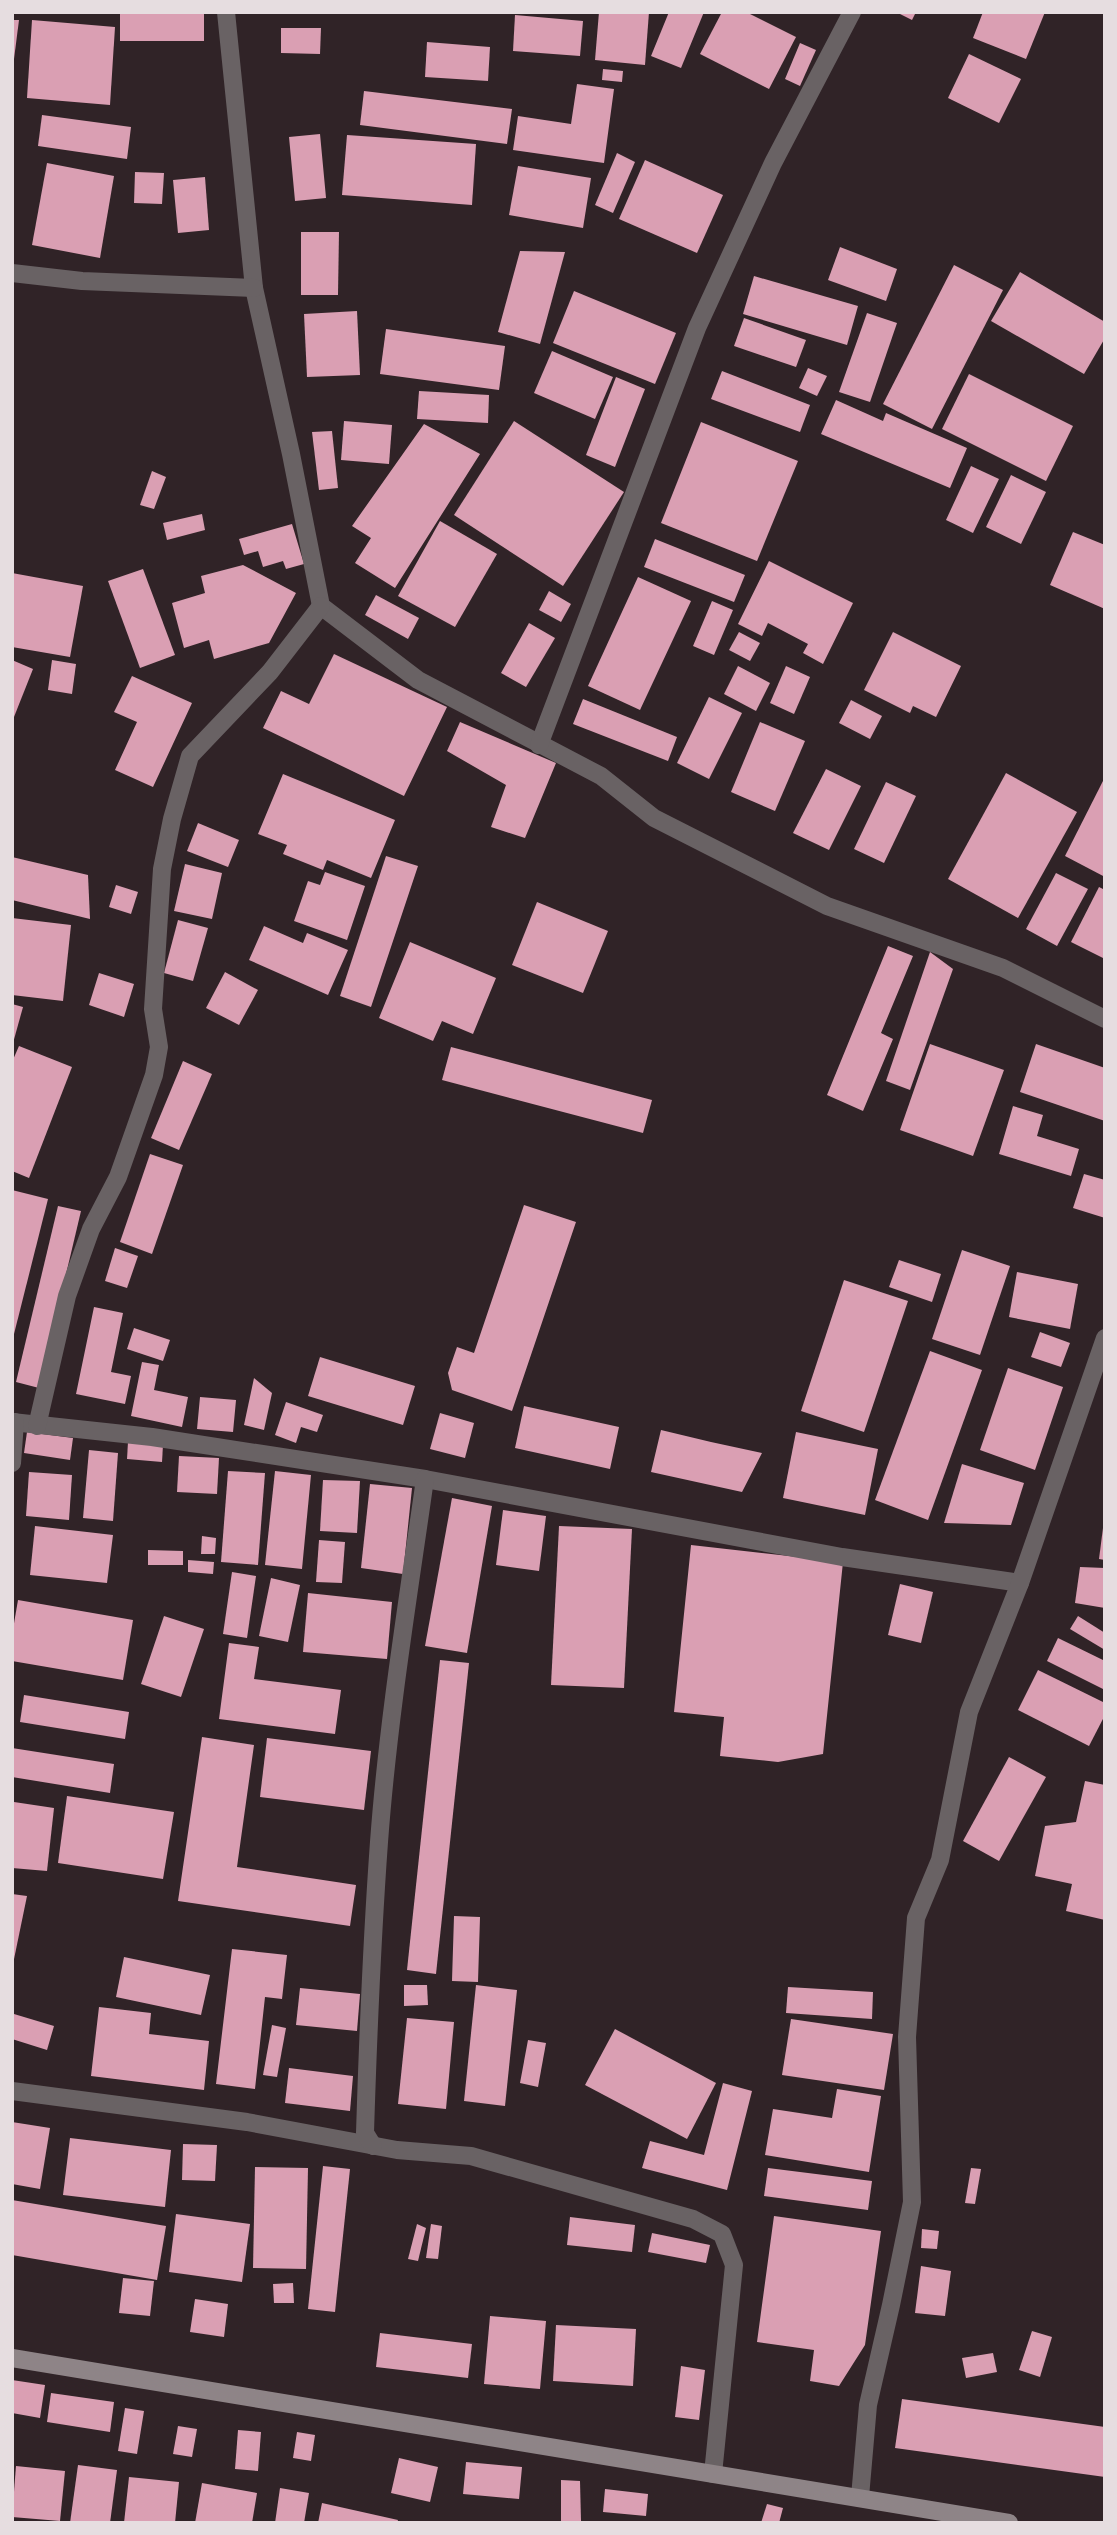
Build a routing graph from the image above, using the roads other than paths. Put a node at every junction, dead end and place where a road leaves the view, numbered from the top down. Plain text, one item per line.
1 (226, 12) edge
2 (852, 12) edge
3 (12, 273) edge
4 (254, 288) junction
5 (321, 606) junction
6 (540, 745) junction
7 (1105, 1020) edge
8 (1105, 1338) edge
9 (14, 1422) edge
10 (37, 1426) junction
11 (12, 1463) edge
12 (425, 1479) junction
13 (1020, 1583) junction
14 (12, 2091) edge
15 (373, 2146) junction
16 (12, 2358) edge
17 (713, 2474) junction
18 (860, 2497) junction
19 (1009, 2523) edge

1 - 4 street
2 - 6 street
3 - 4 street
4 - 5 street
5 - 6 street
5 - 10 street
6 - 7 street
8 - 13 street
9 - 10 street
9 - 11 street
10 - 12 street
12 - 13 street
12 - 15 street
13 - 18 street
14 - 15 street
15 - 17 street
16 - 17 street
17 - 18 street
18 - 19 street

